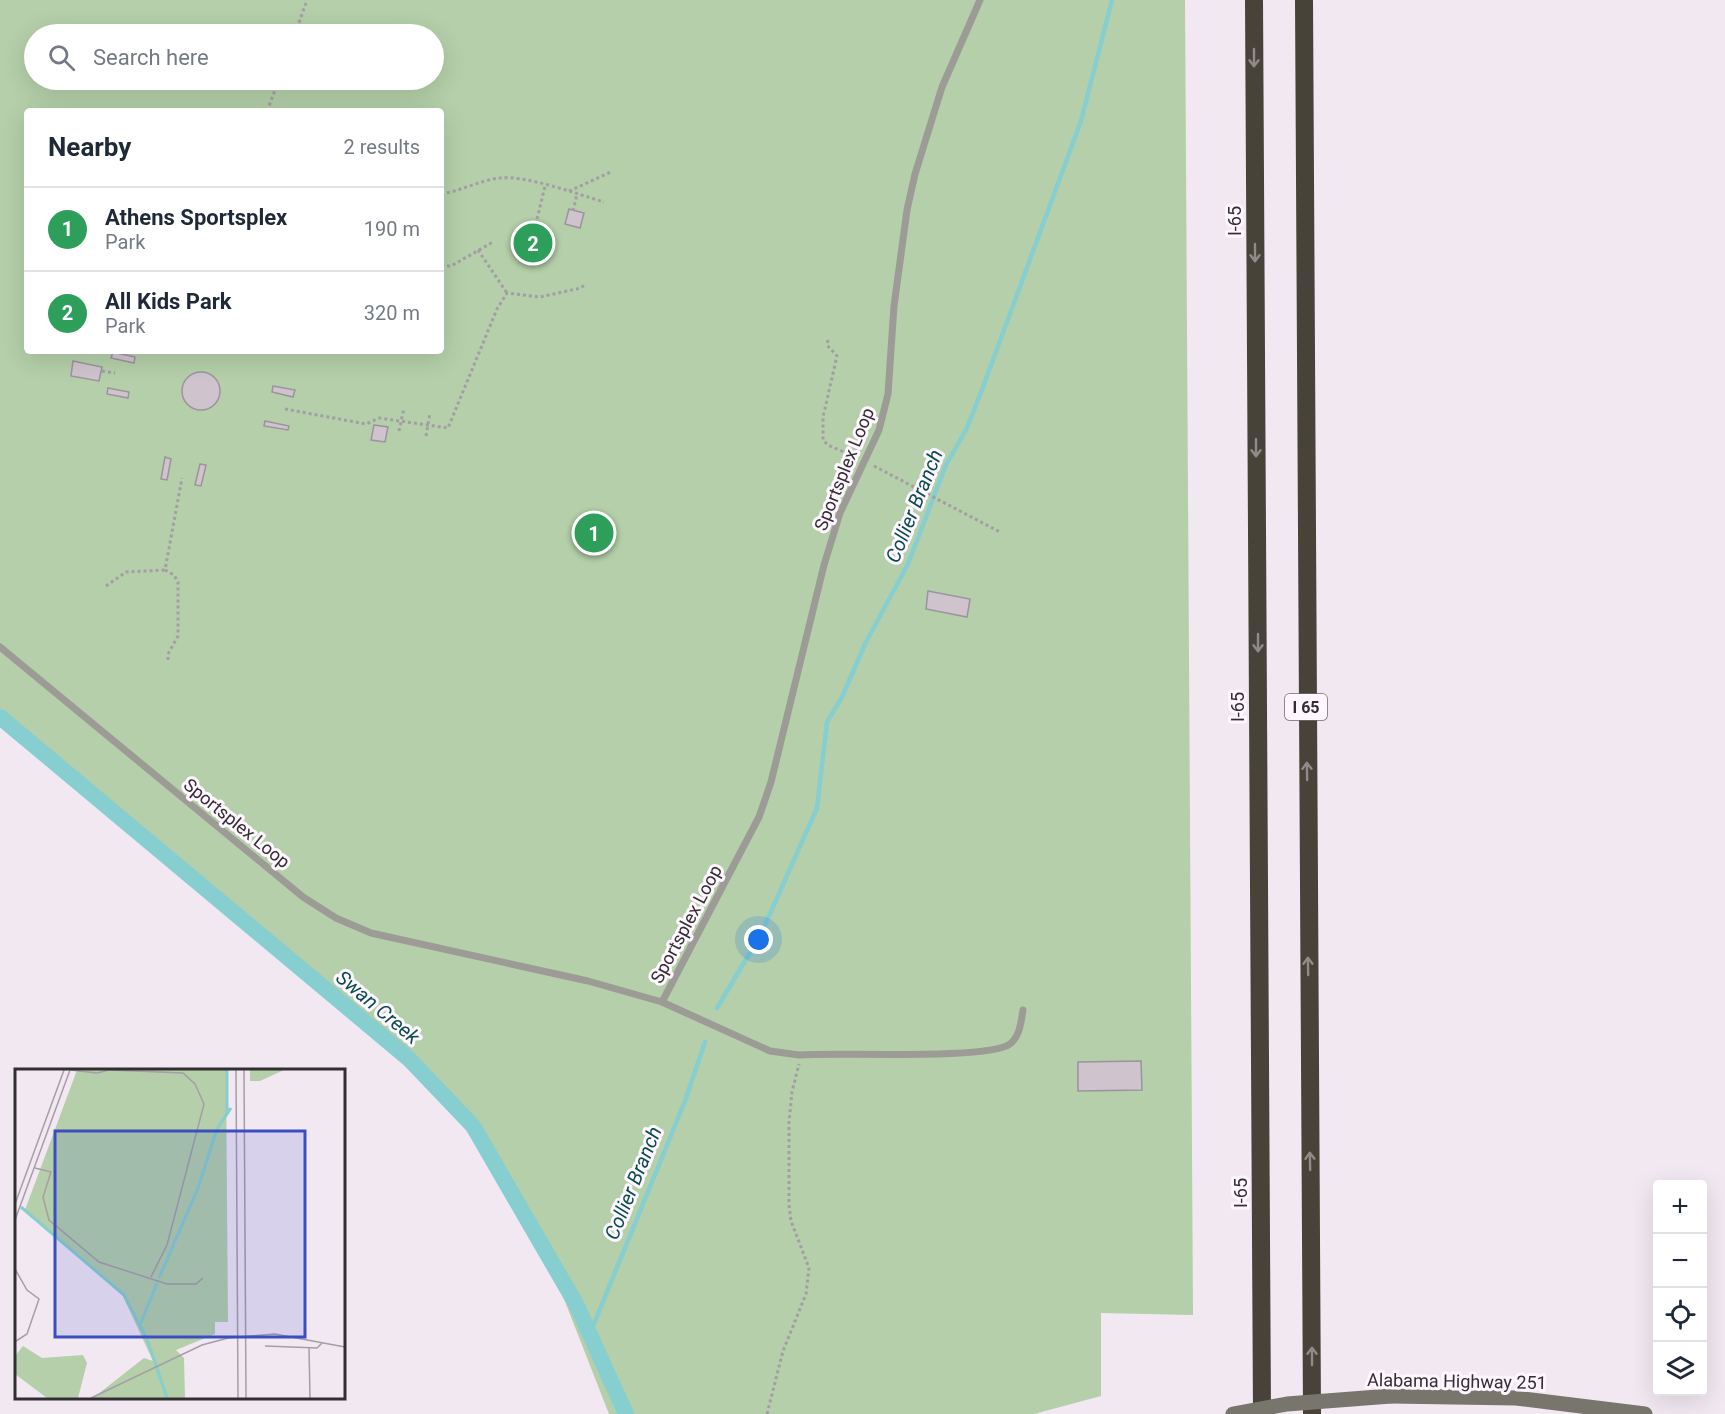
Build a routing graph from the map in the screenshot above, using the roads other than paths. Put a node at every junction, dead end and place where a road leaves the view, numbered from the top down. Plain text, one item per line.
1 (980, 0) edge
2 (1254, 0) edge
3 (1304, 0) edge
4 (0, 647) edge
5 (662, 1002) junction
6 (1023, 1010) dead end
7 (1233, 1414) edge
8 (1262, 1414) edge
9 (1312, 1414) edge
10 (1645, 1414) edge

1 - 5 lane, Sportsplex Loop
2 -> 8 highway, I-65 / I 65
9 -> 3 highway, I 65
4 - 5 lane, Sportsplex Loop
5 - 6 lane, Sportsplex Loop
7 - 10 main road, Alabama Highway 251, bridge

